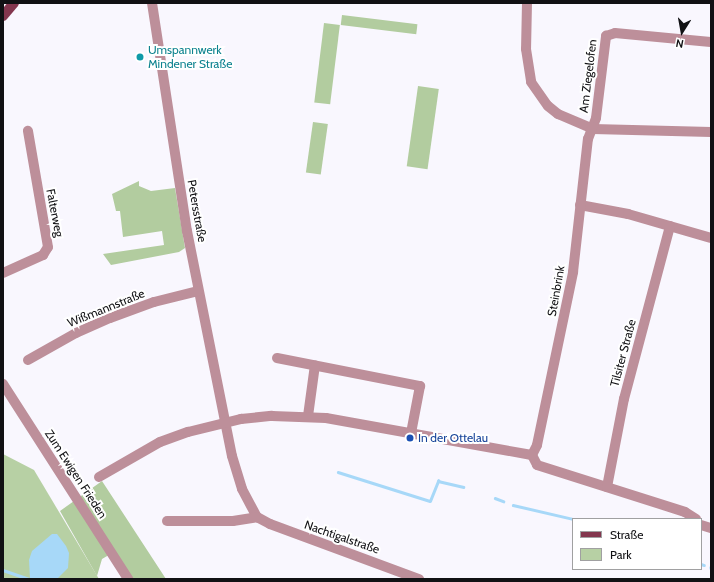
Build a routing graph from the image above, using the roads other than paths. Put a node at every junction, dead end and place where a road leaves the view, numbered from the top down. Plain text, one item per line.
1 (14, 3) edge
2 (152, 3) edge
3 (527, 3) edge
4 (3, 16) edge
5 (711, 42) edge
6 (592, 129) junction
7 (28, 131) dead end
8 (711, 132) edge
9 (580, 205) junction
10 (670, 226) junction
11 (711, 238) edge
12 (3, 273) edge
13 (198, 292) junction
14 (277, 358) dead end
15 (28, 360) dead end
16 (315, 365) junction
17 (3, 384) edge
18 (308, 416) junction
19 (225, 422) junction
20 (412, 433) junction
21 (532, 455) junction
22 (98, 477) dead end
23 (607, 488) junction
24 (257, 517) junction
25 (694, 518) edge
26 (167, 521) dead end
27 (128, 579) edge
28 (419, 579) edge

1 - 4 main road
2 - 13 street, Petersstraße
3 - 6 street
5 - 6 street, Am Ziegelofen
6 - 8 street
6 - 9 street, Steinbrink
7 - 12 street, Falterweg
9 - 10 street
9 - 21 street, Steinbrink
10 - 11 street
10 - 23 street, Tilsiter Straße
13 - 15 street, Wißmannstraße
13 - 19 street, Petersstraße
14 - 16 street
16 - 18 street
16 - 20 street
17 - 27 street, Zum Ewigen Frieden
18 - 19 street
18 - 20 street
19 - 22 street
19 - 24 street
20 - 21 street
21 - 23 street
23 - 25 street
24 - 26 street
24 - 28 street, Nachtigalstraße

